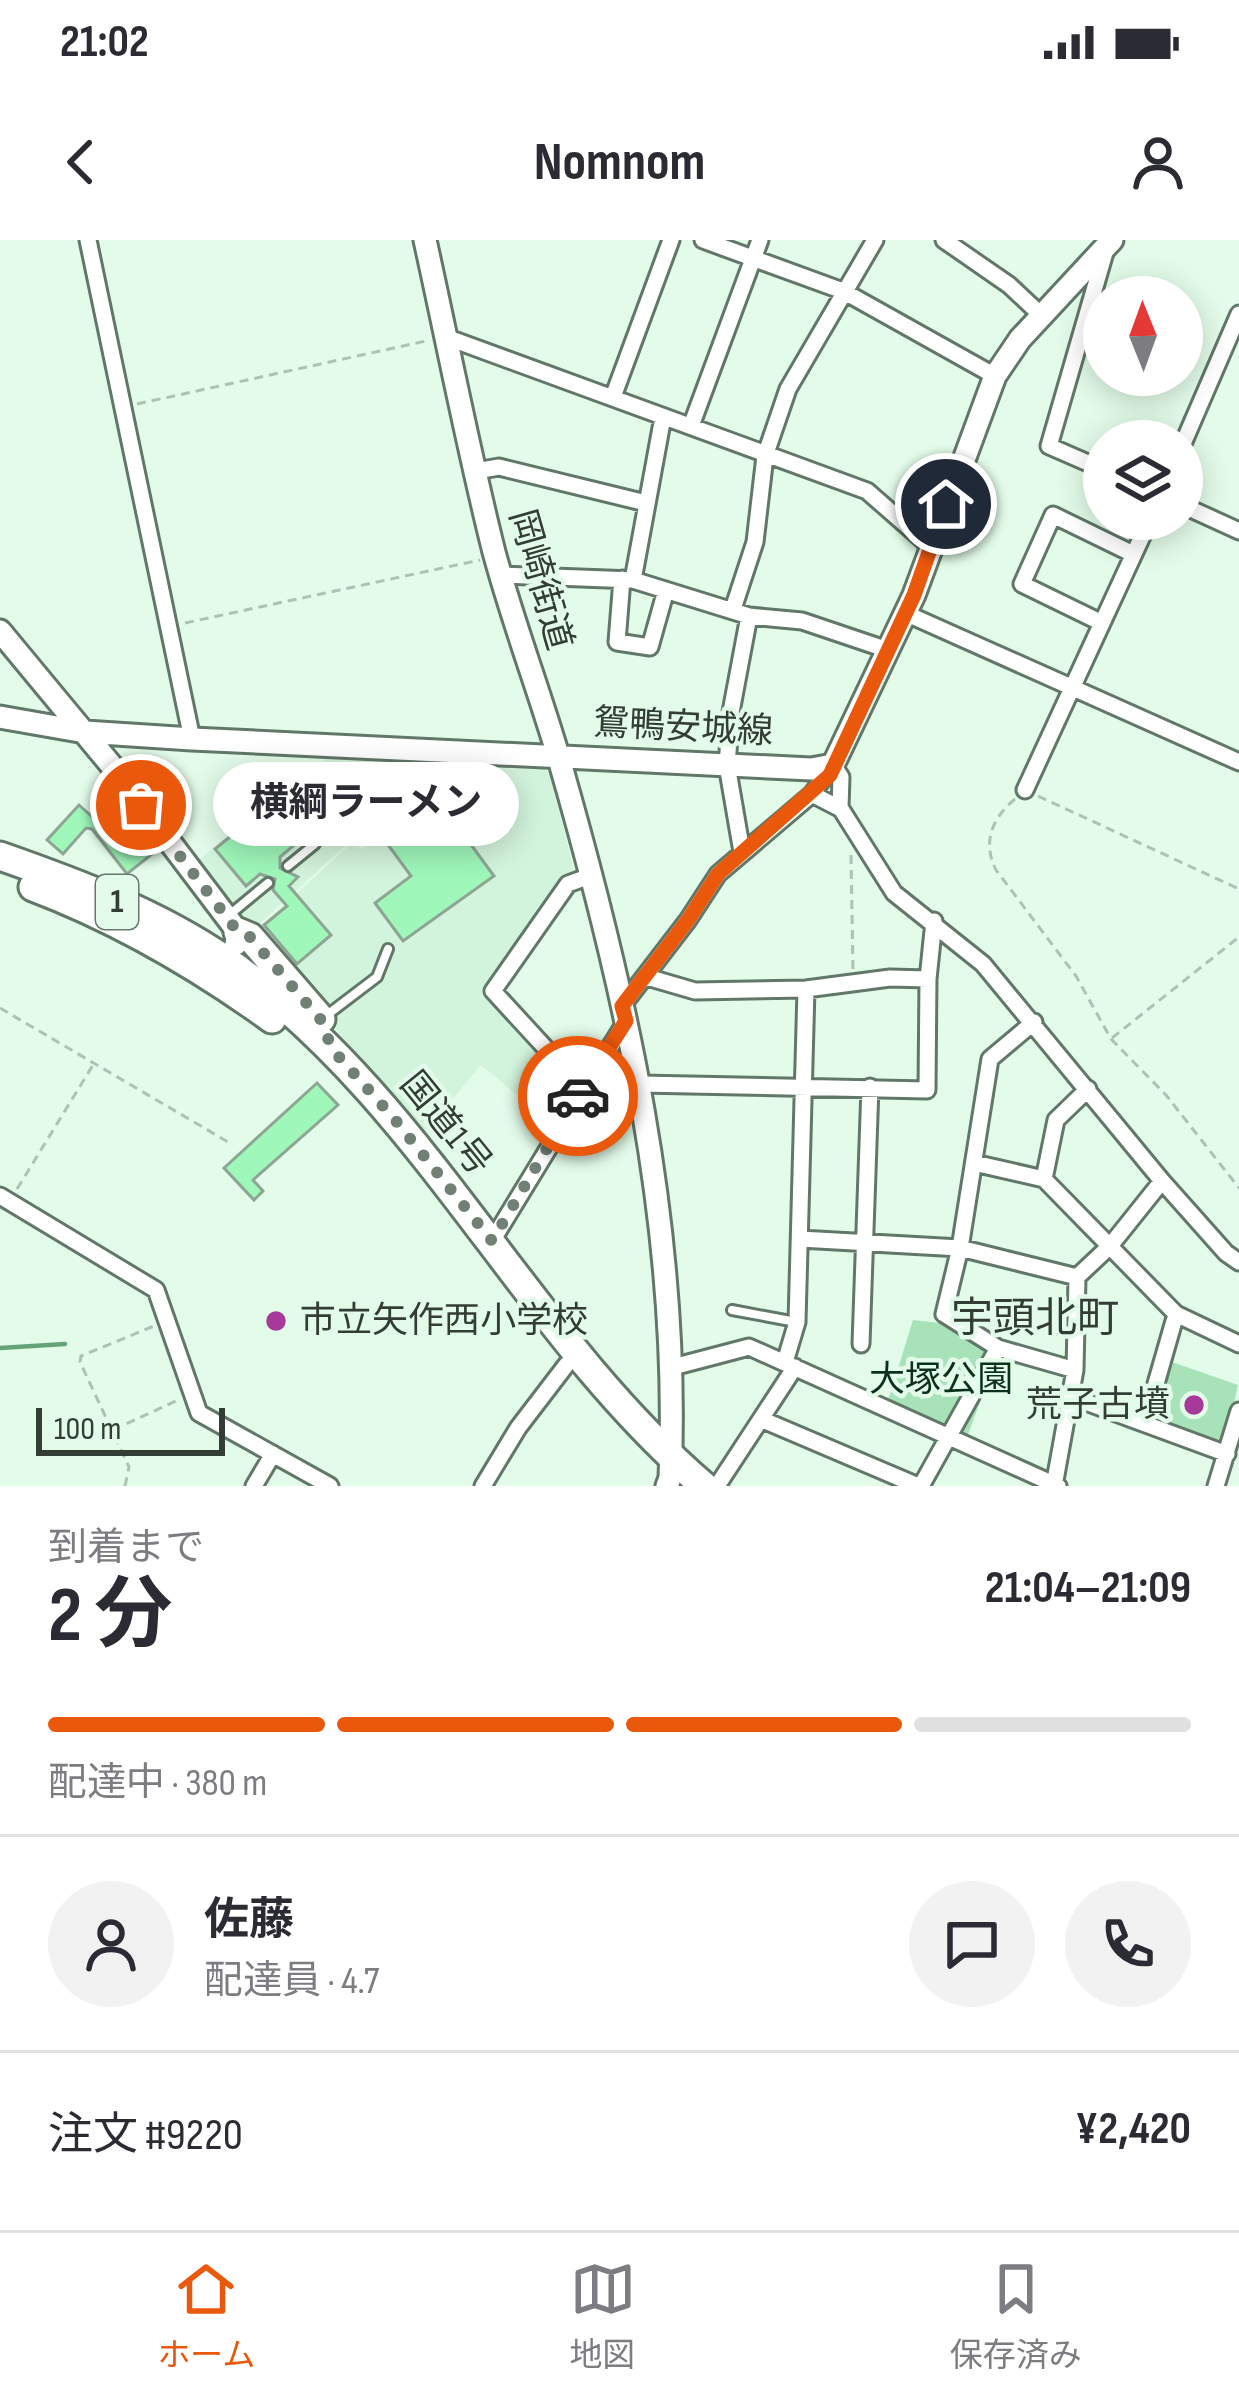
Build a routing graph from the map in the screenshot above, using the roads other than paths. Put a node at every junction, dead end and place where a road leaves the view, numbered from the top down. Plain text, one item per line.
1 (88, 240) edge
2 (425, 240) edge
3 (671, 240) edge
4 (704, 240) edge
5 (760, 240) edge
6 (875, 240) edge
7 (944, 240) edge
8 (1109, 241) edge
9 (754, 259) junction
10 (843, 291) junction
11 (1041, 314) junction
12 (1239, 314) edge
13 (446, 337) junction
14 (995, 376) junction
15 (613, 397) junction
16 (663, 417) junction
17 (1193, 420) edge
18 (692, 426) junction
19 (765, 456) junction
20 (1083, 461) edge
21 (476, 471) junction
22 (646, 503) junction
23 (1203, 515) edge
24 (1239, 531) edge
25 (1139, 540) edge
26 (930, 546) junction
27 (1132, 554) junction
28 (499, 566) junction
29 (628, 580) junction
30 (666, 590) junction
31 (741, 612) junction
32 (905, 613) junction
33 (1100, 622) junction
34 (0, 631) edge
35 (888, 650) junction
36 (1072, 685) junction
37 (0, 717) edge
38 (85, 732) junction
39 (192, 739) junction
40 (557, 754) junction
41 (1239, 762) edge
42 (727, 765) junction
43 (833, 765) junction
44 (1025, 790) road end
45 (812, 794) junction
46 (840, 808) junction
47 (314, 815) dead end
48 (742, 852) junction
49 (0, 856) edge
50 (288, 866) dead end
51 (0, 874) edge
52 (590, 876) junction
53 (268, 883) dead end
54 (934, 921) junction
55 (232, 925) junction
56 (388, 949) dead end
57 (222, 970) junction
58 (647, 976) junction
59 (928, 979) junction
60 (806, 989) junction
61 (624, 1013) junction
62 (321, 1020) junction
63 (1034, 1022) junction
64 (332, 1049) junction
65 (589, 1078) junction
66 (640, 1084) junction
67 (802, 1087) junction
68 (870, 1087) junction
69 (1088, 1089) junction
70 (974, 1163) junction
71 (1043, 1179) junction
72 (1162, 1181) junction
73 (4, 1198) edge
74 (800, 1239) junction
75 (865, 1240) junction
76 (492, 1241) junction
77 (1110, 1246) junction
78 (960, 1248) junction
79 (1239, 1262) edge
80 (1077, 1277) junction
81 (732, 1310) dead end
82 (1176, 1314) junction
83 (797, 1322) junction
84 (861, 1344) dead end
85 (1239, 1344) edge
86 (998, 1348) junction
87 (567, 1364) junction
88 (790, 1364) junction
89 (669, 1368) junction
90 (1075, 1370) junction
91 (1072, 1397) junction
92 (1239, 1411) edge
93 (763, 1420) junction
94 (1145, 1422) junction
95 (949, 1436) junction
96 (273, 1454) junction
97 (1227, 1454) junction
98 (672, 1477) edge
99 (488, 1484) edge
100 (254, 1486) edge
101 (330, 1486) edge
102 (704, 1486) edge
103 (718, 1486) edge
104 (920, 1486) edge
105 (1056, 1486) edge
106 (1216, 1486) edge

1 - 39 street
2 - 13 street, 岡崎街道
3 - 15 street
4 - 9 street
5 - 9 street
6 - 10 street
7 - 11 street
8 - 11 street
8 - 20 street
9 - 10 street
9 - 18 street
10 - 14 street
10 - 19 street
11 - 14 street
12 - 17 street
13 - 15 street
13 - 21 street, 岡崎街道
14 - 26 street
15 - 16 street
16 - 18 street
16 - 22 street
18 - 19 street
19 - 26 street
19 - 31 street
21 - 22 street
21 - 28 street, 岡崎街道
22 - 29 street
23 - 24 street
25 - 27 street
26 - 32 street
27 - 33 street
27 - 33 street
28 - 29 street
28 - 40 street, 岡崎街道
29 - 30 street
29 - 30 street
30 - 31 street
31 - 35 street
31 - 42 street
32 - 35 street
32 - 36 street
33 - 36 street
34 - 38 street
35 - 43 street
36 - 41 street
36 - 44 street
37 - 38 street, 鴛鴨安城線
38 - 39 street, 鴛鴨安城線
38 - 55 street
39 - 40 street, 鴛鴨安城線
40 - 42 street, 鴛鴨安城線
40 - 52 street, 岡崎街道
42 - 43 street, 鴛鴨安城線
42 - 48 street
43 - 45 street
43 - 46 street
45 - 46 street
45 - 48 street
46 - 54 street
47 - 50 lane
48 - 58 street
49 - 57 highway, 国道1号 / 1
51 - 57 highway, 国道1号 / 1
52 - 61 street, 岡崎街道
52 - 65 street
53 - 55 lane
54 - 59 street
54 - 63 street
55 - 57 street
55 - 62 highway
56 - 62 lane
57 - 64 highway, 国道1号 / 1
57 - 87 highway, 国道1号 / 1
58 - 60 street
58 - 61 street
59 - 60 street
59 - 68 street
60 - 67 street
61 - 65 street
61 - 66 street, 岡崎街道
62 - 64 highway
63 - 69 street
63 - 70 street
64 - 76 highway, 国道1号 / 1
65 - 76 street
66 - 67 street
66 - 89 street, 岡崎街道
67 - 68 street
67 - 74 street
68 - 75 street
69 - 71 street
69 - 72 street
70 - 71 street
70 - 78 street
71 - 77 street
72 - 77 street
72 - 79 street
73 - 96 street
74 - 75 street
74 - 83 street
75 - 78 street
75 - 84 street
76 - 98 highway, 国道1号 / 1
77 - 80 street
77 - 82 street
78 - 80 street
78 - 86 street
80 - 90 street
81 - 83 lane
82 - 85 street
82 - 94 street
83 - 88 street
86 - 90 street
86 - 95 street
87 - 98 highway, 国道1号 / 1
87 - 99 street
88 - 89 street
88 - 93 street
88 - 95 street
89 - 98 street, 岡崎街道
90 - 91 street
91 - 94 street
91 - 105 street
92 - 97 street
93 - 103 street
93 - 104 street
94 - 97 street
95 - 104 street
95 - 105 street
96 - 100 street
96 - 101 street
97 - 106 street
98 - 102 highway, 国道1号 / 1

